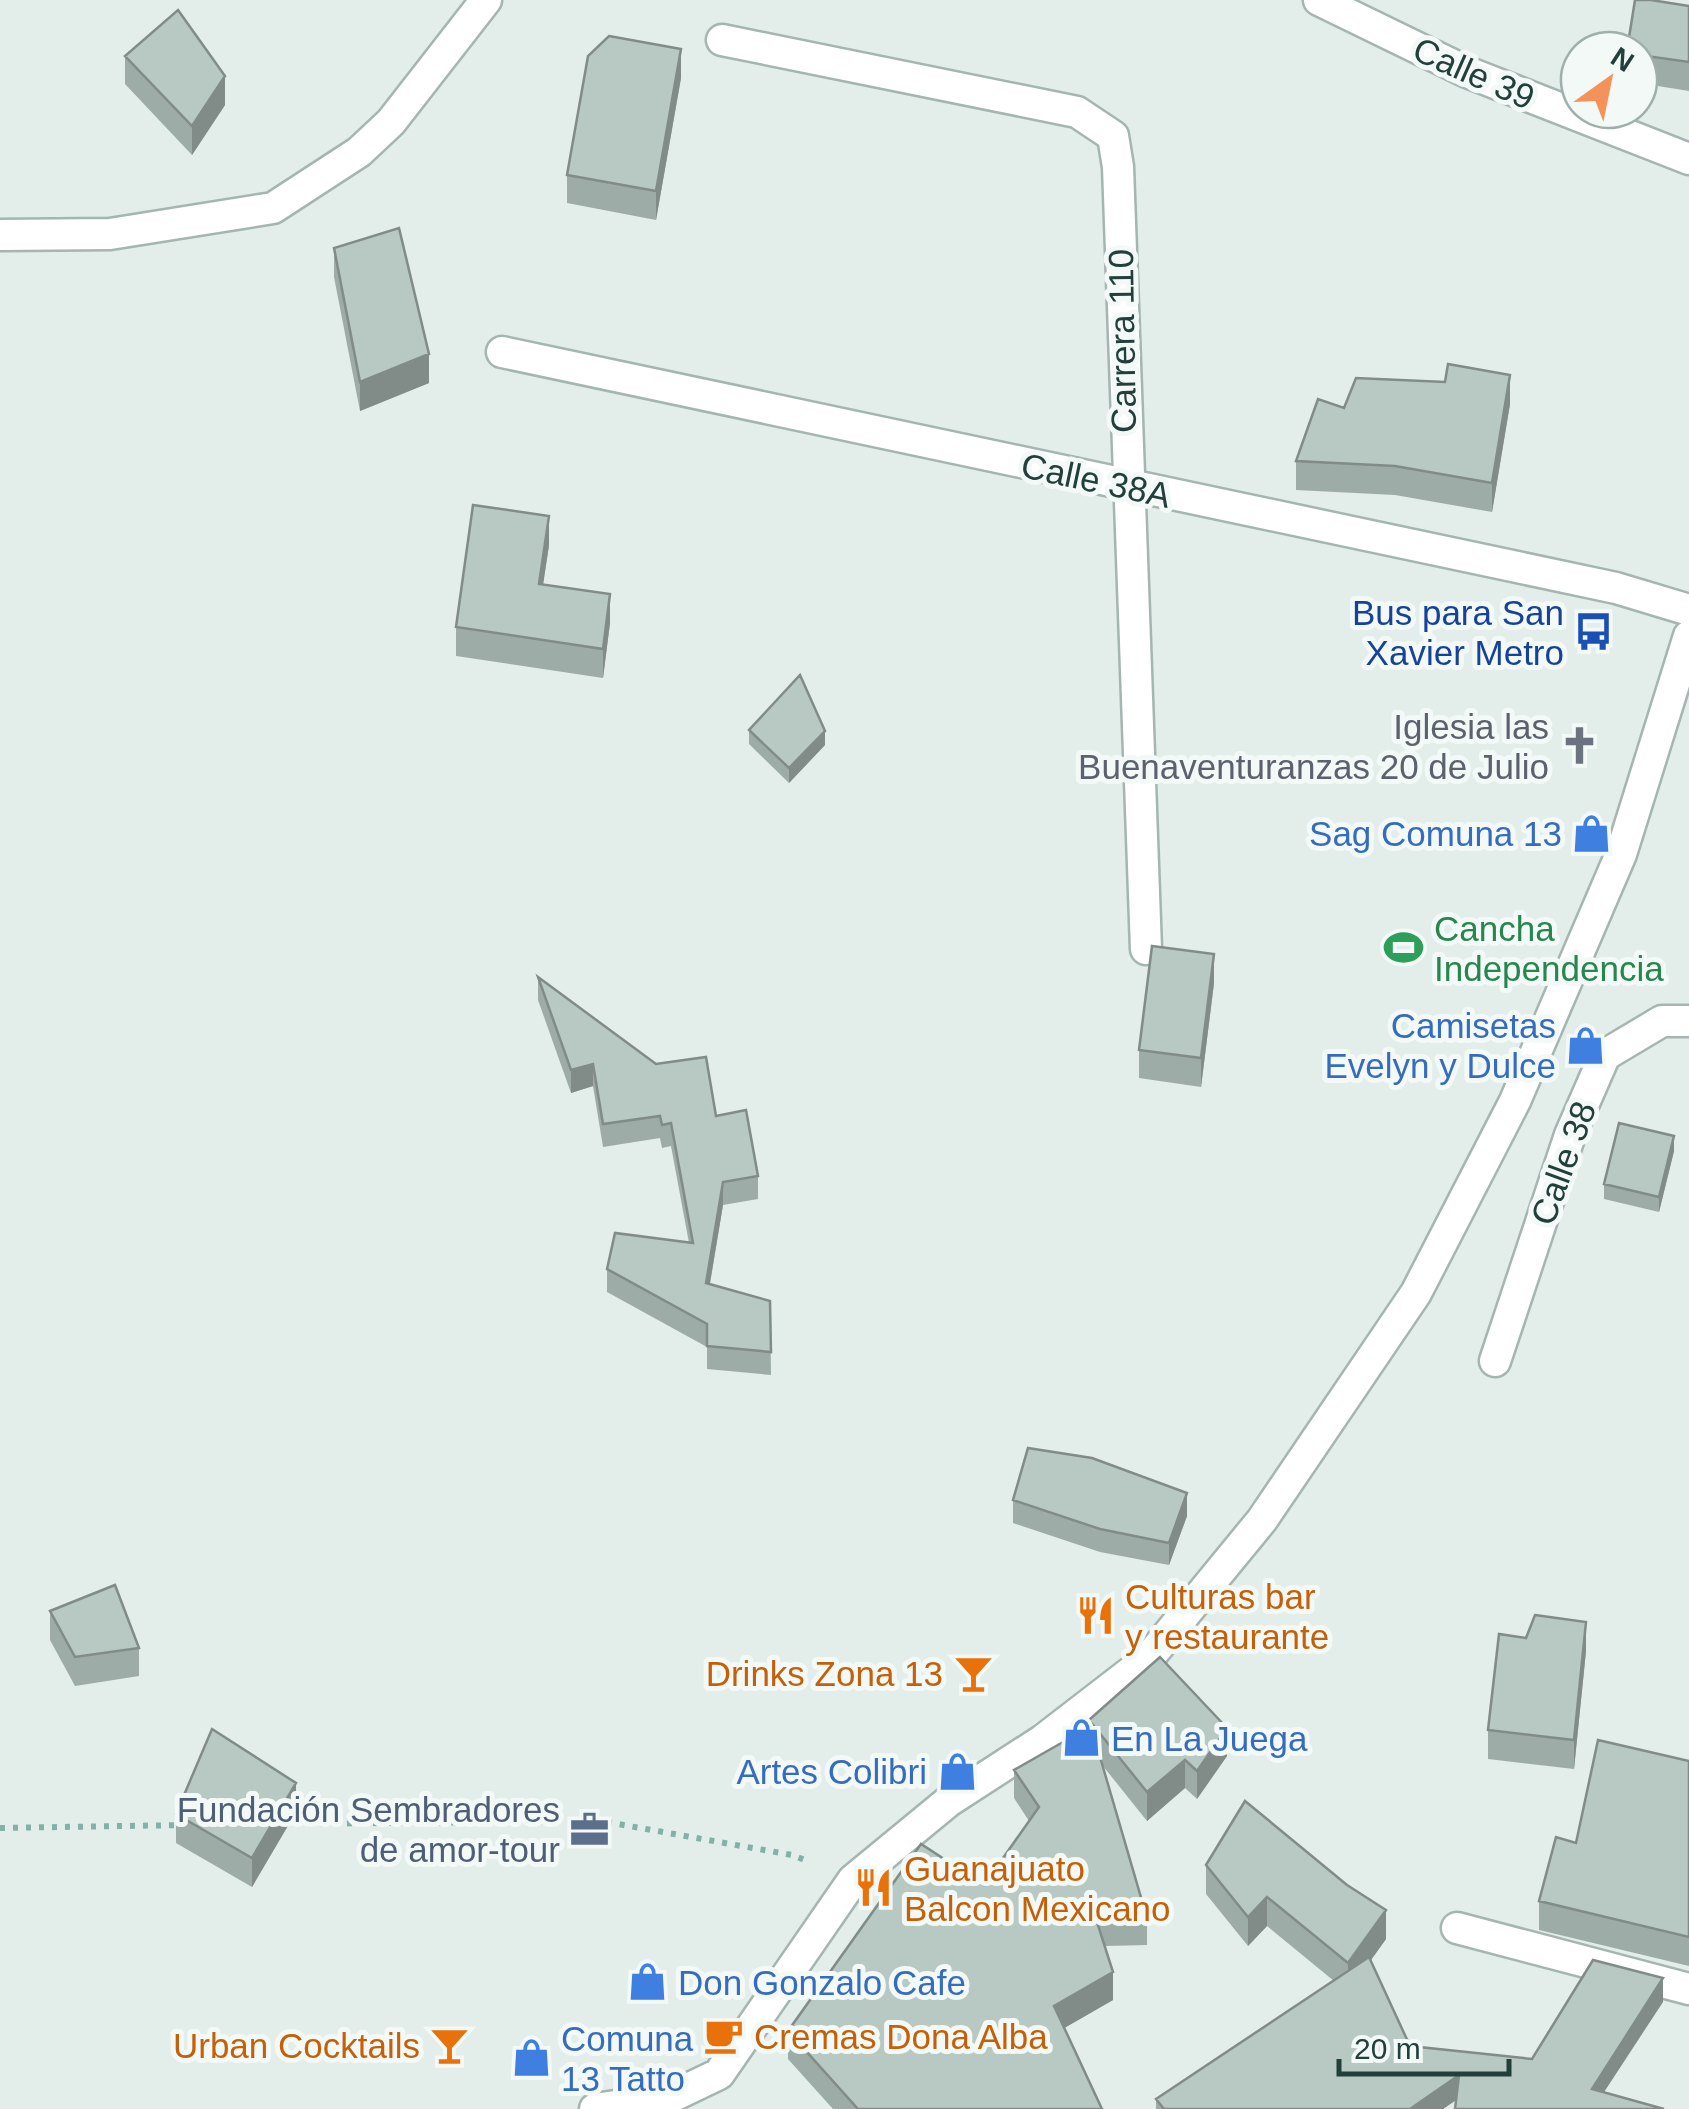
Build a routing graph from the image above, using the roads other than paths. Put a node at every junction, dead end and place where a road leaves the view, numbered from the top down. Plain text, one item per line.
1 (486, 0) edge
2 (1319, 0) edge
3 (722, 40) dead end
4 (1689, 159) edge
5 (0, 235) edge
6 (502, 352) dead end
7 (1126, 486) junction
8 (1689, 610) edge
9 (1689, 636) edge
10 (1146, 949) dead end
11 (1689, 1022) edge
12 (1495, 1361) dead end
13 (1456, 1928) dead end
14 (1689, 1989) edge
15 (595, 2109) edge

1 - 5 street
2 - 4 street, Calle 39
3 - 7 street, Carrera 110
6 - 7 street, Calle 38A
7 - 8 street, Calle 38A
7 - 10 street, Carrera 110
9 - 15 street
11 - 12 street, Calle 38
13 - 14 street

